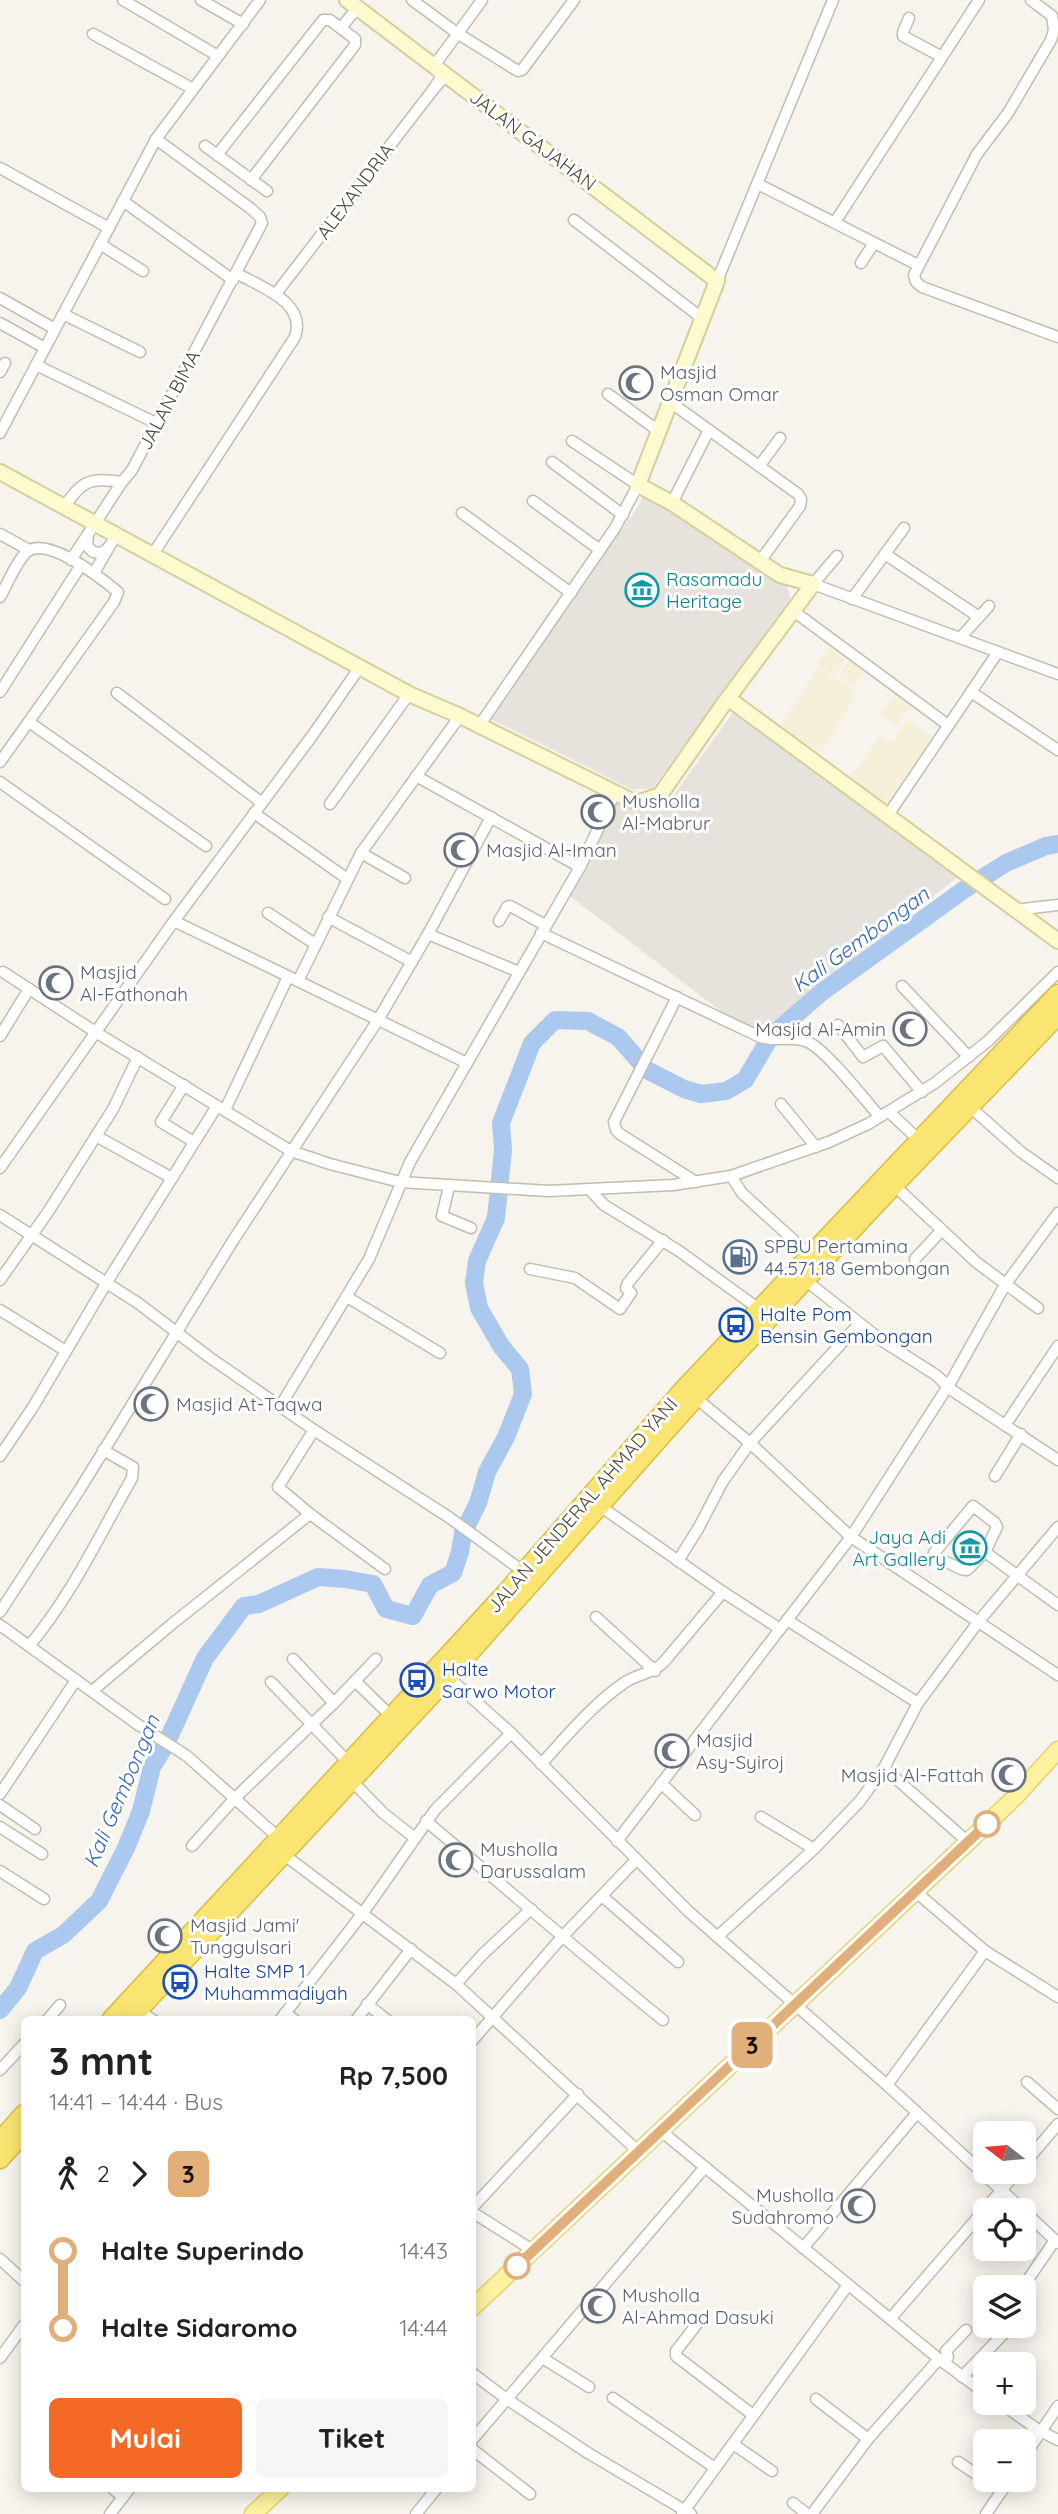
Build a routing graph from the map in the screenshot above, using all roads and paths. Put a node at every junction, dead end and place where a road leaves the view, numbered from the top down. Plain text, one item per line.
1 (123, 0) edge
2 (201, 0) edge
3 (260, 0) edge
4 (412, 0) edge
5 (482, 0) edge
6 (573, 0) edge
7 (833, 0) edge
8 (979, 0) edge
9 (1031, 0) edge
10 (352, 4) edge
11 (1055, 17) edge
12 (909, 18) dead end
13 (243, 24) junction
14 (341, 28) junction
15 (457, 33) junction
16 (93, 34) dead end
17 (1055, 42) edge
18 (218, 56) junction
19 (942, 57) junction
20 (442, 71) junction
21 (193, 89) junction
22 (156, 139) junction
23 (205, 146) dead end
24 (218, 155) junction
25 (0, 168) edge
26 (251, 180) junction
27 (758, 184) junction
28 (267, 191) dead end
29 (123, 201) junction
30 (574, 220) dead end
31 (835, 222) junction
32 (108, 228) junction
33 (874, 243) junction
34 (100, 244) junction
35 (861, 263) dead end
36 (918, 265) junction
37 (143, 271) dead end
38 (235, 277) junction
39 (718, 281) junction
40 (278, 291) dead end
41 (0, 298) edge
42 (63, 314) junction
43 (703, 319) junction
44 (0, 323) edge
45 (55, 329) junction
46 (1058, 337) edge
47 (45, 348) junction
48 (140, 352) dead end
49 (36, 365) junction
50 (608, 394) dead end
51 (670, 402) junction
52 (158, 424) junction
53 (657, 430) junction
54 (709, 430) junction
55 (0, 433) edge
56 (780, 438) dead end
57 (572, 441) dead end
58 (552, 462) dead end
59 (760, 465) junction
60 (0, 471) edge
61 (122, 482) junction
62 (638, 485) junction
63 (533, 501) dead end
64 (671, 503) junction
65 (64, 507) junction
66 (462, 513) dead end
67 (623, 515) junction
68 (91, 528) junction
69 (904, 528) dead end
70 (0, 534) edge
71 (112, 541) junction
72 (29, 550) junction
73 (600, 550) junction
74 (153, 554) junction
75 (885, 554) junction
76 (837, 556) dead end
77 (761, 560) junction
78 (76, 562) junction
79 (94, 573) junction
80 (780, 575) junction
81 (813, 584) junction
82 (571, 593) junction
83 (0, 597) edge
84 (852, 598) junction
85 (989, 606) dead end
86 (794, 608) junction
87 (979, 617) junction
88 (960, 638) junction
89 (998, 652) junction
90 (360, 667) junction
91 (1058, 674) edge
92 (0, 692) edge
93 (971, 692) junction
94 (117, 693) dead end
95 (409, 694) junction
96 (729, 699) junction
97 (460, 716) junction
98 (29, 722) junction
99 (948, 725) junction
100 (479, 726) junction
101 (1058, 750) edge
102 (0, 762) edge
103 (416, 776) junction
104 (0, 782) edge
105 (615, 793) junction
106 (262, 803) junction
107 (330, 804) dead end
108 (254, 813) junction
109 (888, 815) junction
110 (491, 817) junction
111 (206, 846) dead end
112 (360, 853) junction
113 (580, 867) junction
114 (346, 878) junction
115 (405, 878) dead end
116 (165, 899) dead end
117 (1058, 905) edge
118 (1015, 910) junction
119 (268, 913) dead end
120 (328, 917) junction
121 (499, 920) dead end
122 (174, 921) junction
123 (543, 929) junction
124 (428, 934) junction
125 (1058, 941) edge
126 (315, 944) junction
127 (412, 962) junction
128 (3, 972) dead end
129 (519, 972) junction
130 (1058, 972) edge
131 (293, 979) junction
132 (902, 986) dead end
133 (29, 989) junction
134 (1058, 994) edge
135 (677, 997) junction
136 (1058, 1016) edge
137 (378, 1020) junction
138 (838, 1025) dead end
139 (97, 1033) junction
140 (0, 1036) edge
141 (138, 1057) junction
142 (969, 1058) junction
143 (467, 1063) junction
144 (184, 1086) junction
145 (922, 1092) junction
146 (781, 1104) dead end
147 (969, 1106) junction
148 (221, 1108) junction
149 (884, 1114) junction
150 (96, 1136) junction
151 (919, 1140) junction
152 (194, 1142) junction
153 (816, 1147) junction
154 (291, 1151) junction
155 (0, 1168) edge
156 (731, 1177) junction
157 (172, 1178) junction
158 (1058, 1178) edge
159 (400, 1182) junction
160 (696, 1182) junction
161 (894, 1185) junction
162 (449, 1187) junction
163 (590, 1190) junction
164 (1058, 1213) edge
165 (0, 1215) edge
166 (471, 1227) dead end
167 (941, 1231) junction
168 (32, 1235) junction
169 (663, 1240) junction
170 (915, 1258) dead end
171 (815, 1260) junction
172 (530, 1269) dead end
173 (801, 1276) junction
174 (0, 1280) edge
175 (107, 1282) junction
176 (1006, 1285) junction
177 (347, 1297) junction
178 (760, 1308) junction
179 (1038, 1308) dead end
180 (0, 1310) edge
181 (859, 1324) junction
182 (176, 1333) junction
183 (1058, 1346) edge
184 (66, 1351) junction
185 (439, 1353) dead end
186 (948, 1386) junction
187 (695, 1397) junction
188 (281, 1405) junction
189 (1006, 1424) junction
190 (314, 1430) junction
191 (1021, 1434) junction
192 (750, 1443) junction
193 (103, 1450) junction
194 (0, 1456) edge
195 (1058, 1460) edge
196 (995, 1476) dead end
197 (594, 1501) junction
198 (310, 1514) junction
199 (1058, 1527) edge
200 (851, 1537) junction
201 (985, 1552) junction
202 (678, 1560) junction
203 (385, 1569) dead end
204 (523, 1572) junction
205 (1019, 1576) junction
206 (723, 1592) junction
207 (1058, 1605) edge
208 (0, 1612) edge
209 (596, 1617) dead end
210 (979, 1621) junction
211 (0, 1625) edge
212 (784, 1625) junction
213 (29, 1646) junction
214 (293, 1659) dead end
215 (376, 1659) dead end
216 (655, 1671) junction
217 (443, 1672) junction
218 (1058, 1675) edge
219 (76, 1680) junction
220 (355, 1681) junction
221 (271, 1682) dead end
222 (92, 1690) junction
223 (334, 1703) junction
224 (918, 1703) junction
225 (392, 1717) junction
226 (313, 1726) junction
227 (511, 1733) junction
228 (1058, 1751) edge
229 (541, 1763) junction
230 (884, 1768) junction
231 (350, 1771) junction
232 (661, 1783) junction
233 (0, 1794) edge
234 (235, 1798) junction
235 (0, 1805) edge
236 (695, 1815) dead end
237 (761, 1817) dead end
238 (426, 1821) junction
239 (0, 1827) edge
240 (35, 1829) dead end
241 (415, 1838) junction
242 (617, 1841) junction
243 (968, 1842) junction
244 (191, 1846) dead end
245 (281, 1846) junction
246 (814, 1849) junction
247 (42, 1854) dead end
248 (636, 1860) junction
249 (0, 1871) edge
250 (916, 1892) junction
251 (602, 1896) junction
252 (44, 1899) dead end
253 (531, 1909) junction
254 (363, 1913) junction
255 (562, 1937) junction
256 (718, 1937) junction
257 (411, 1949) junction
258 (985, 1951) junction
259 (177, 1957) junction
260 (678, 1962) dead end
261 (456, 1984) junction
262 (1058, 1997) edge
263 (796, 2003) junction
264 (367, 2004) junction
265 (60, 2005) dead end
266 (493, 2015) junction
267 (50, 2016) edge
268 (115, 2016) edge
269 (140, 2016) edge
270 (282, 2016) edge
271 (359, 2016) edge
272 (382, 2016) edge
273 (663, 2020) dead end
274 (476, 2035) edge
275 (21, 2047) edge
276 (0, 2070) edge
277 (1027, 2082) dead end
278 (887, 2085) junction
279 (578, 2094) junction
280 (1058, 2109) edge
281 (917, 2113) junction
282 (21, 2117) edge
283 (1058, 2124) edge
284 (661, 2131) junction
285 (21, 2135) edge
286 (0, 2141) edge
287 (1036, 2150) edge
288 (639, 2152) junction
289 (0, 2159) edge
290 (705, 2167) junction
291 (1006, 2184) edge
292 (1001, 2190) junction
293 (1009, 2198) edge
294 (476, 2206) edge
295 (476, 2213) edge
296 (1036, 2223) edge
297 (1056, 2241) edge
298 (803, 2248) junction
299 (534, 2251) junction
300 (0, 2259) edge
301 (1032, 2275) edge
302 (21, 2278) edge
303 (848, 2285) junction
304 (476, 2304) edge
305 (891, 2318) junction
306 (697, 2324) dead end
307 (21, 2329) edge
308 (966, 2330) dead end
309 (999, 2338) edge
310 (0, 2358) edge
311 (544, 2359) junction
312 (941, 2361) junction
313 (476, 2376) edge
314 (962, 2377) junction
315 (973, 2385) edge
316 (589, 2386) dead end
317 (613, 2398) dead end
318 (816, 2399) dead end
319 (508, 2400) junction
320 (1058, 2406) edge
321 (753, 2415) junction
322 (1018, 2415) edge
323 (1041, 2431) junction
324 (476, 2436) edge
325 (868, 2439) junction
326 (1036, 2439) edge
327 (1058, 2440) edge
328 (733, 2444) junction
329 (476, 2452) edge
330 (958, 2462) dead end
331 (715, 2468) junction
332 (772, 2471) dead end
333 (973, 2472) edge
334 (272, 2492) edge
335 (434, 2492) edge
336 (1001, 2492) edge
337 (127, 2493) edge
338 (530, 2494) dead end
339 (793, 2503) dead end
340 (420, 2513) edge
341 (686, 2513) edge
342 (110, 2514) edge
343 (253, 2514) edge
344 (809, 2514) edge
345 (986, 2514) edge

1 - 18 street
2 - 13 street
3 - 13 street
4 - 15 street
5 - 15 street, ALEXANDRIA
6 - 15 street
7 - 27 street
8 - 19 street
9 - 11 street
10 - 14 street
10 - 20 street, JALAN GAJAHAN
11 - 17 street
12 - 19 street
13 - 18 street
14 - 24 street
14 - 26 street
15 - 20 street, ALEXANDRIA
16 - 21 street
17 - 36 street
18 - 21 street
19 - 31 street
20 - 39 street, JALAN GAJAHAN
20 - 40 street, ALEXANDRIA
21 - 22 street
22 - 29 street
22 - 38 street, JALAN BIMA
23 - 24 street
24 - 26 street
25 - 32 street
26 - 28 street
27 - 31 street
27 - 39 street
29 - 32 street
29 - 38 street
30 - 43 street
31 - 33 street
32 - 34 street
33 - 35 street
33 - 36 street
34 - 37 street
34 - 42 street
36 - 46 street
38 - 52 street, JALAN BIMA
38 - 74 street
39 - 43 street
41 - 45 street
42 - 45 street
42 - 48 street
43 - 51 street
44 - 47 street
45 - 47 street
47 - 49 street
49 - 52 street
49 - 55 street
50 - 53 street
51 - 53 street
51 - 54 street
52 - 61 street, JALAN BIMA
53 - 62 street
54 - 59 street
54 - 64 street
56 - 59 street
57 - 62 street
58 - 67 street
59 - 77 street
60 - 65 street
61 - 65 street
61 - 68 street, JALAN BIMA
62 - 64 street
62 - 67 street
63 - 73 street
64 - 77 street
65 - 68 street
66 - 82 street
67 - 73 street
68 - 71 street
68 - 71 street
68 - 78 street, JALAN BIMA
69 - 75 street
70 - 72 street
71 - 74 street
71 - 79 street
72 - 78 street
72 - 83 street
73 - 82 street
74 - 90 street
75 - 84 street
75 - 87 street
76 - 81 street
77 - 80 street
78 - 79 street
78 - 92 street, JALAN BIMA
79 - 98 street
80 - 81 street
80 - 86 street
81 - 84 street
81 - 86 street
82 - 100 street
84 - 88 street
85 - 87 street
86 - 96 street
86 - 99 street
87 - 88 street
88 - 89 street
89 - 91 street
89 - 93 street
90 - 95 street
90 - 106 street
93 - 99 street
93 - 101 street
94 - 106 street
95 - 97 street
95 - 107 street
96 - 105 street
96 - 109 street
97 - 100 street
97 - 103 street
98 - 102 street
98 - 111 street
99 - 109 street
100 - 105 street
103 - 110 street
103 - 112 street
104 - 116 street
105 - 113 street
106 - 108 street
108 - 114 street
108 - 122 street
109 - 118 street
110 - 113 street
110 - 124 street
112 - 114 street
112 - 115 street
113 - 123 street
114 - 120 street
117 - 118 street
118 - 125 street
119 - 126 street
120 - 126 street
120 - 127 street
121 - 123 street
122 - 131 street
122 - 139 street
123 - 129 street
123 - 135 street
124 - 127 street
124 - 129 street
126 - 131 street
127 - 137 street
128 - 133 street
129 - 143 street
130 - 142 street
131 - 137 street
131 - 148 street
132 - 142 street
133 - 139 street
133 - 140 street
134 - 151 highway, JALAN JENDERAL AHMAD YANI
135 - 149 street
135 - 160 street
136 - 147 highway, JALAN JENDERAL AHMAD YANI
137 - 143 street
137 - 154 street
138 - 145 street
139 - 141 street
139 - 155 street
141 - 144 street
141 - 150 street
142 - 145 street
143 - 159 street
144 - 148 street
144 - 152 street
145 - 149 street
146 - 153 street
147 - 158 street
147 - 161 highway, JALAN JENDERAL AHMAD YANI
148 - 152 street
148 - 154 street
149 - 151 street
149 - 153 street
150 - 157 street
150 - 168 street
151 - 171 highway, JALAN JENDERAL AHMAD YANI
152 - 157 street
153 - 156 street
154 - 159 street
154 - 182 street
156 - 160 street
156 - 171 street
157 - 175 street
159 - 162 street
159 - 177 street
160 - 163 street
161 - 167 street
161 - 171 highway, JALAN JENDERAL AHMAD YANI
162 - 163 street
162 - 166 street
163 - 169 street
164 - 176 street
165 - 168 street
167 - 170 street
167 - 176 street
168 - 174 street
168 - 175 street
169 - 172 street
169 - 178 street
171 - 173 highway, JALAN JENDERAL AHMAD YANI
173 - 178 highway, JALAN JENDERAL AHMAD YANI
173 - 181 street
173 - 187 highway, JALAN JENDERAL AHMAD YANI
175 - 182 street
175 - 184 street
176 - 179 street
176 - 186 street
177 - 185 street
177 - 188 street
178 - 197 highway, JALAN JENDERAL AHMAD YANI
180 - 184 street
181 - 186 street
181 - 192 street
182 - 188 street
182 - 193 street
183 - 189 street
184 - 194 street
186 - 189 street
186 - 200 street
187 - 192 street
187 - 197 highway, JALAN JENDERAL AHMAD YANI
188 - 190 street
189 - 191 street
190 - 198 street
190 - 204 street
191 - 195 street
191 - 196 street
192 - 200 street
192 - 202 street
193 - 208 street
193 - 213 street
197 - 202 street
197 - 204 highway, JALAN JENDERAL AHMAD YANI
197 - 217 highway, JALAN JENDERAL AHMAD YANI
198 - 203 street
198 - 222 street
199 - 205 street
200 - 210 street
200 - 212 street
201 - 201 street
201 - 205 street
202 - 206 street
204 - 217 highway, JALAN JENDERAL AHMAD YANI
205 - 207 street
205 - 210 street
206 - 212 street
206 - 216 street
209 - 216 street
210 - 218 street
210 - 224 street
211 - 213 street
212 - 224 street
212 - 232 street
213 - 219 street
214 - 223 street
215 - 220 street
216 - 229 street
217 - 225 highway, JALAN JENDERAL AHMAD YANI
217 - 227 street
217 - 231 highway, JALAN JENDERAL AHMAD YANI
219 - 222 street
219 - 233 street
220 - 223 street
220 - 225 street
221 - 226 street
222 - 234 street
223 - 226 street
224 - 230 street
225 - 231 highway, JALAN JENDERAL AHMAD YANI
226 - 231 street
226 - 234 street
227 - 229 street
227 - 238 street
228 - 243 main road
229 - 242 street
230 - 243 street
230 - 246 street
231 - 241 street
231 - 245 highway, JALAN JENDERAL AHMAD YANI
232 - 236 street
232 - 242 street
234 - 244 street
234 - 245 street
235 - 240 street
237 - 246 street
238 - 241 street
238 - 253 street
239 - 247 street
241 - 254 street
242 - 248 street
243 - 250 main road
245 - 254 street
245 - 259 highway, JALAN JENDERAL AHMAD YANI
246 - 256 street
248 - 251 street
248 - 256 street
249 - 252 street
250 - 258 street
250 - 263 main road
251 - 255 street
251 - 260 street
253 - 255 street
253 - 261 street
254 - 257 street
254 - 270 street
255 - 266 street
255 - 273 street
256 - 263 street
257 - 261 street
257 - 264 street
258 - 262 street
258 - 278 street
259 - 268 highway, JALAN JENDERAL AHMAD YANI
259 - 269 highway, JALAN JENDERAL AHMAD YANI
261 - 266 street
263 - 278 street
263 - 284 main road
264 - 271 street
264 - 272 street
265 - 267 street
266 - 274 street
266 - 279 street
275 - 276 street
277 - 280 street
278 - 281 street
279 - 288 street
279 - 294 street
281 - 292 street
281 - 298 street
282 - 286 highway
283 - 287 street
284 - 288 main road
284 - 290 street
285 - 289 highway
288 - 299 main road
290 - 298 street
290 - 311 street
291 - 292 street
292 - 293 street
292 - 305 street
295 - 299 street
296 - 297 street
297 - 301 street
298 - 303 street
299 - 304 main road
300 - 302 street
303 - 305 street
303 - 321 street
305 - 312 street
306 - 321 street
307 - 310 street
308 - 312 street
309 - 314 street
311 - 316 street
311 - 319 street
312 - 314 street
312 - 325 street
313 - 319 street
314 - 315 street
317 - 331 street
318 - 325 street
319 - 324 street
319 - 341 street
320 - 323 street
321 - 328 street
322 - 323 street
323 - 326 street
323 - 327 street
325 - 344 street
328 - 331 street
328 - 332 street
329 - 338 street
330 - 333 street
331 - 341 street
334 - 343 main road
335 - 340 street
336 - 345 street
337 - 342 street
339 - 344 street

